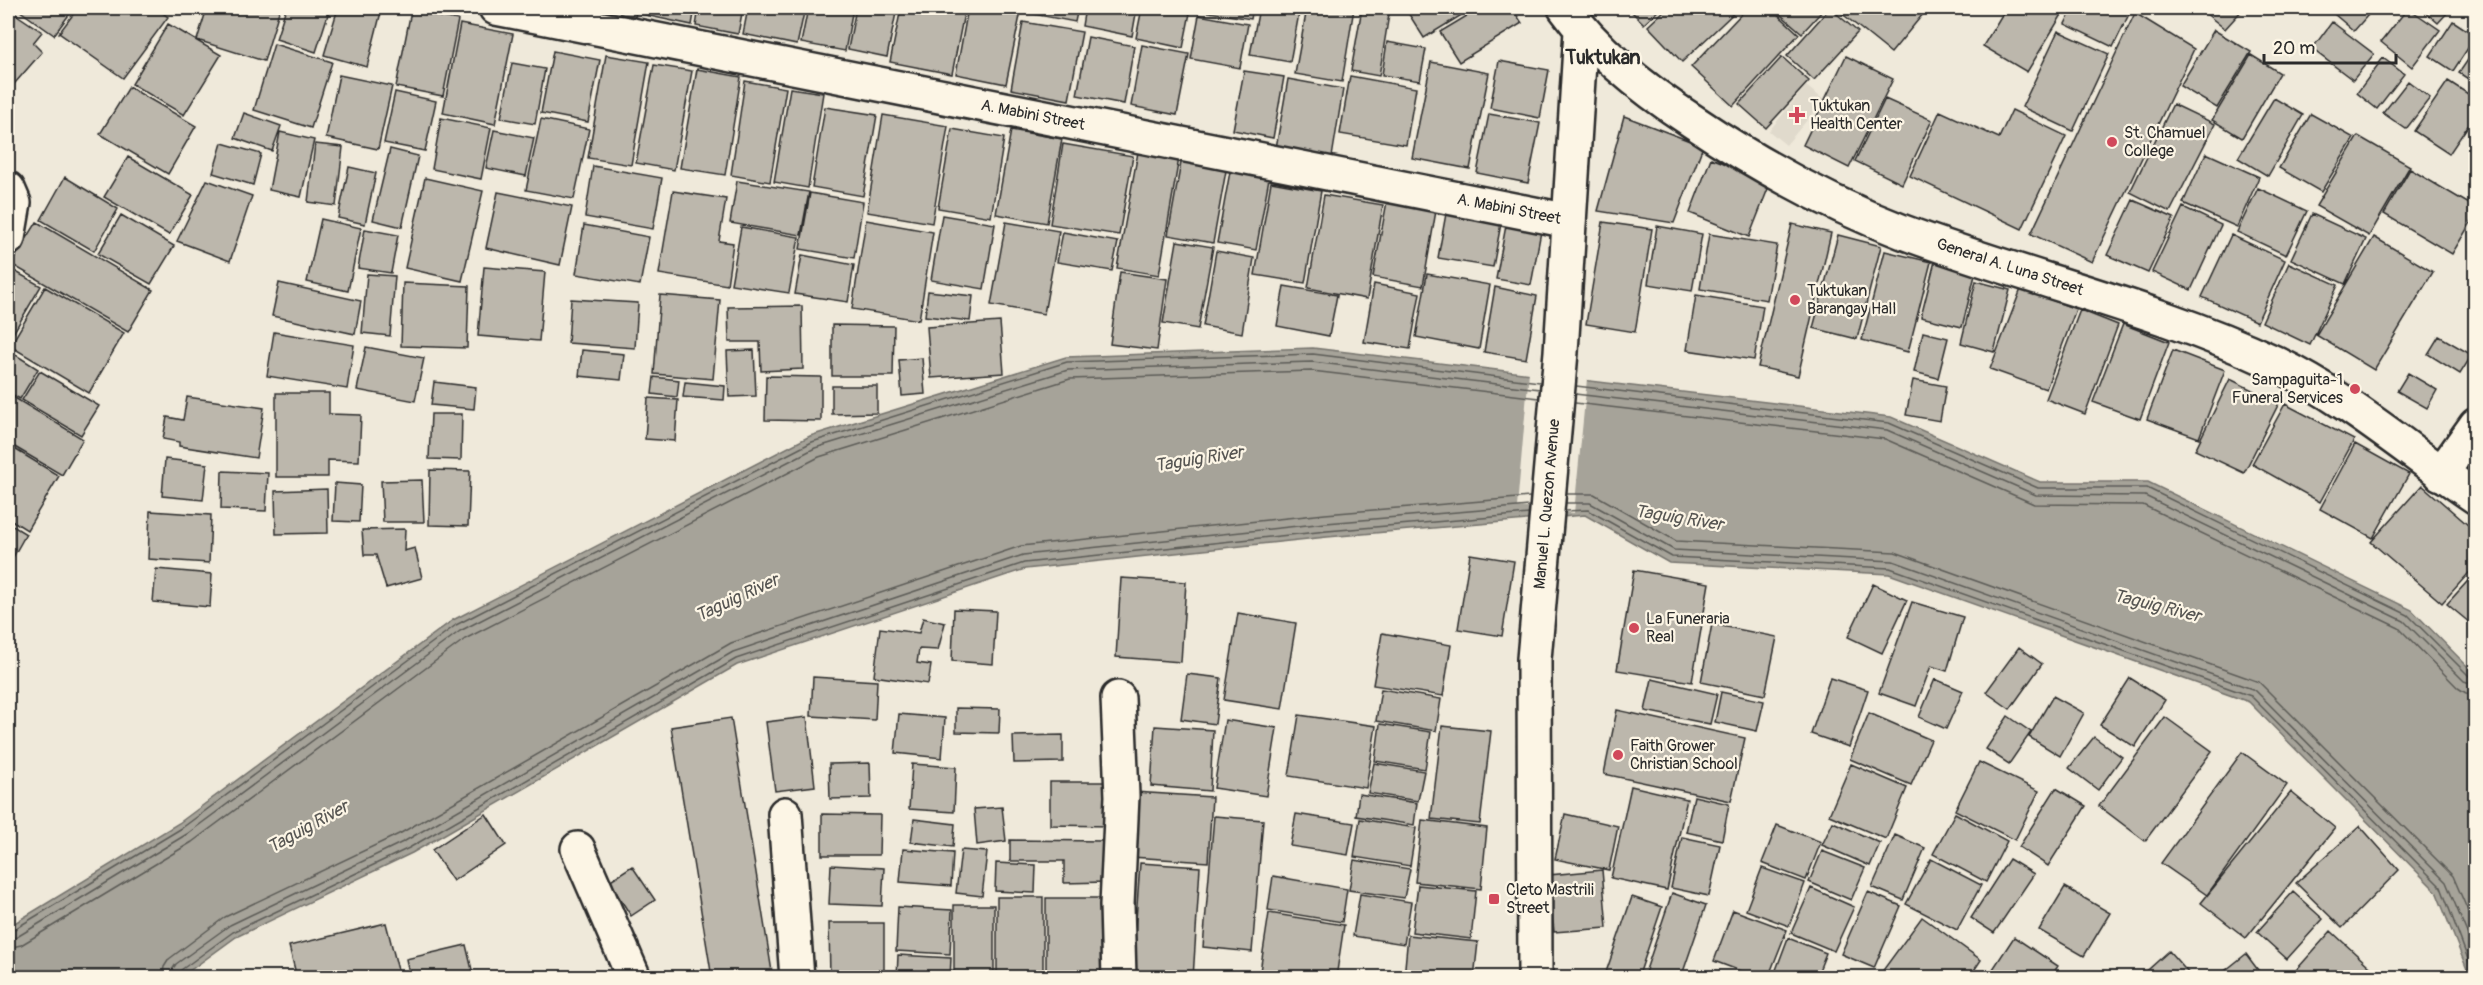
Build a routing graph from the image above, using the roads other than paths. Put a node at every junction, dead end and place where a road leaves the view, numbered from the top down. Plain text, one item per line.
1 (496, 8) edge
2 (1573, 19) edge
3 (8, 189) edge
4 (1569, 221) junction
5 (8, 238) edge
6 (2475, 425) edge
7 (2441, 474) junction
8 (2475, 497) edge
9 (1118, 698) dead end
10 (785, 814) dead end
11 (578, 849) dead end
12 (634, 978) edge
13 (797, 978) edge
14 (1119, 978) edge
15 (1535, 978) edge

1 - 4 main road, A. Mabini Street
2 - 4 main road, Manuel L. Quezon Avenue
2 - 7 main road, General A. Luna Street
3 - 5 main road
4 - 15 main road, Manuel L. Quezon Avenue
6 - 7 main road
7 - 8 main road, General A. Luna Street
9 - 14 main road
10 - 13 main road
11 - 12 main road

